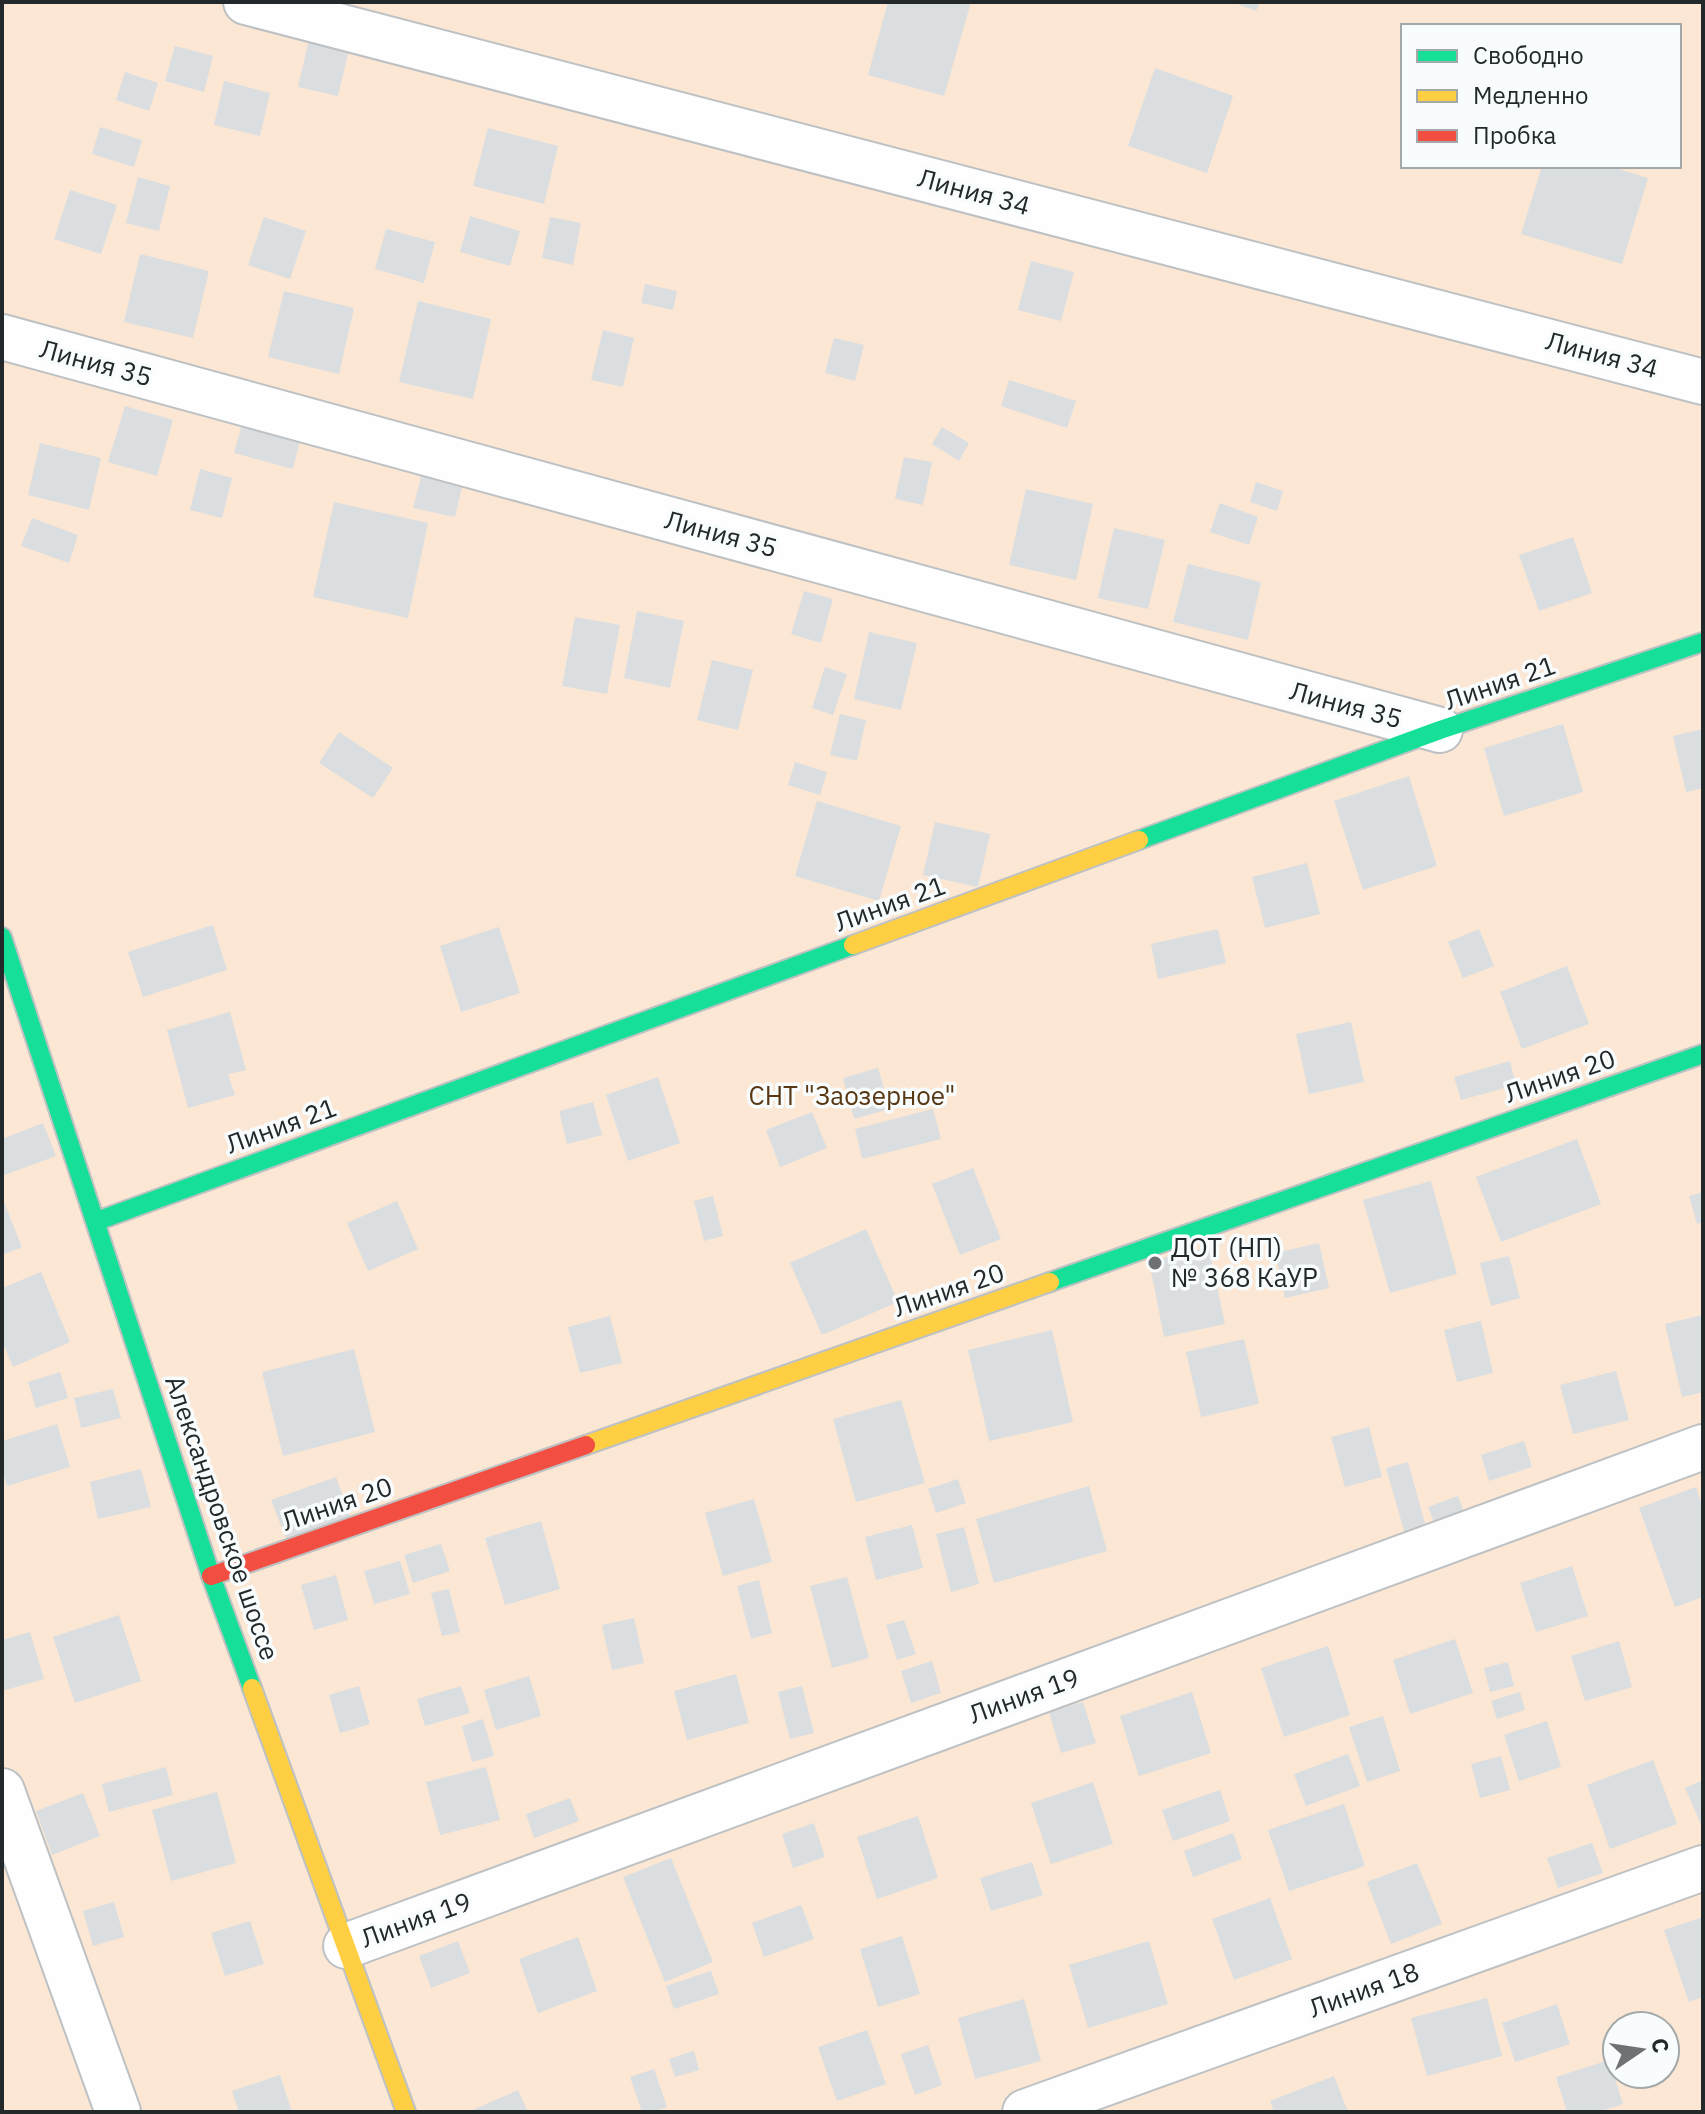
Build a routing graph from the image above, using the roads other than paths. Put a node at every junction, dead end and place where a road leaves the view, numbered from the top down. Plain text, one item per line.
1 (246, 2) edge
2 (2, 337) edge
3 (1703, 382) edge
4 (1703, 642) edge
5 (1440, 730) junction
6 (2, 937) edge
7 (1703, 1054) edge
8 (97, 1221) junction
9 (1703, 1447) edge
10 (211, 1576) junction
11 (2, 1791) edge
12 (1703, 1868) edge
13 (346, 1946) junction
14 (118, 2112) edge
15 (406, 2112) edge
16 (1025, 2112) edge

1 - 3 street, Линия 34
2 - 5 street, Линия 35
4 - 5 street, Линия 21
5 - 8 street, Линия 21
6 - 8 street, Александровское шоссе
7 - 10 street, Линия 20
8 - 10 street, Александровское шоссе
9 - 13 street, Линия 19
10 - 13 street, Александровское шоссе
11 - 14 street
12 - 16 street, Линия 18
13 - 15 street, Александровское шоссе

